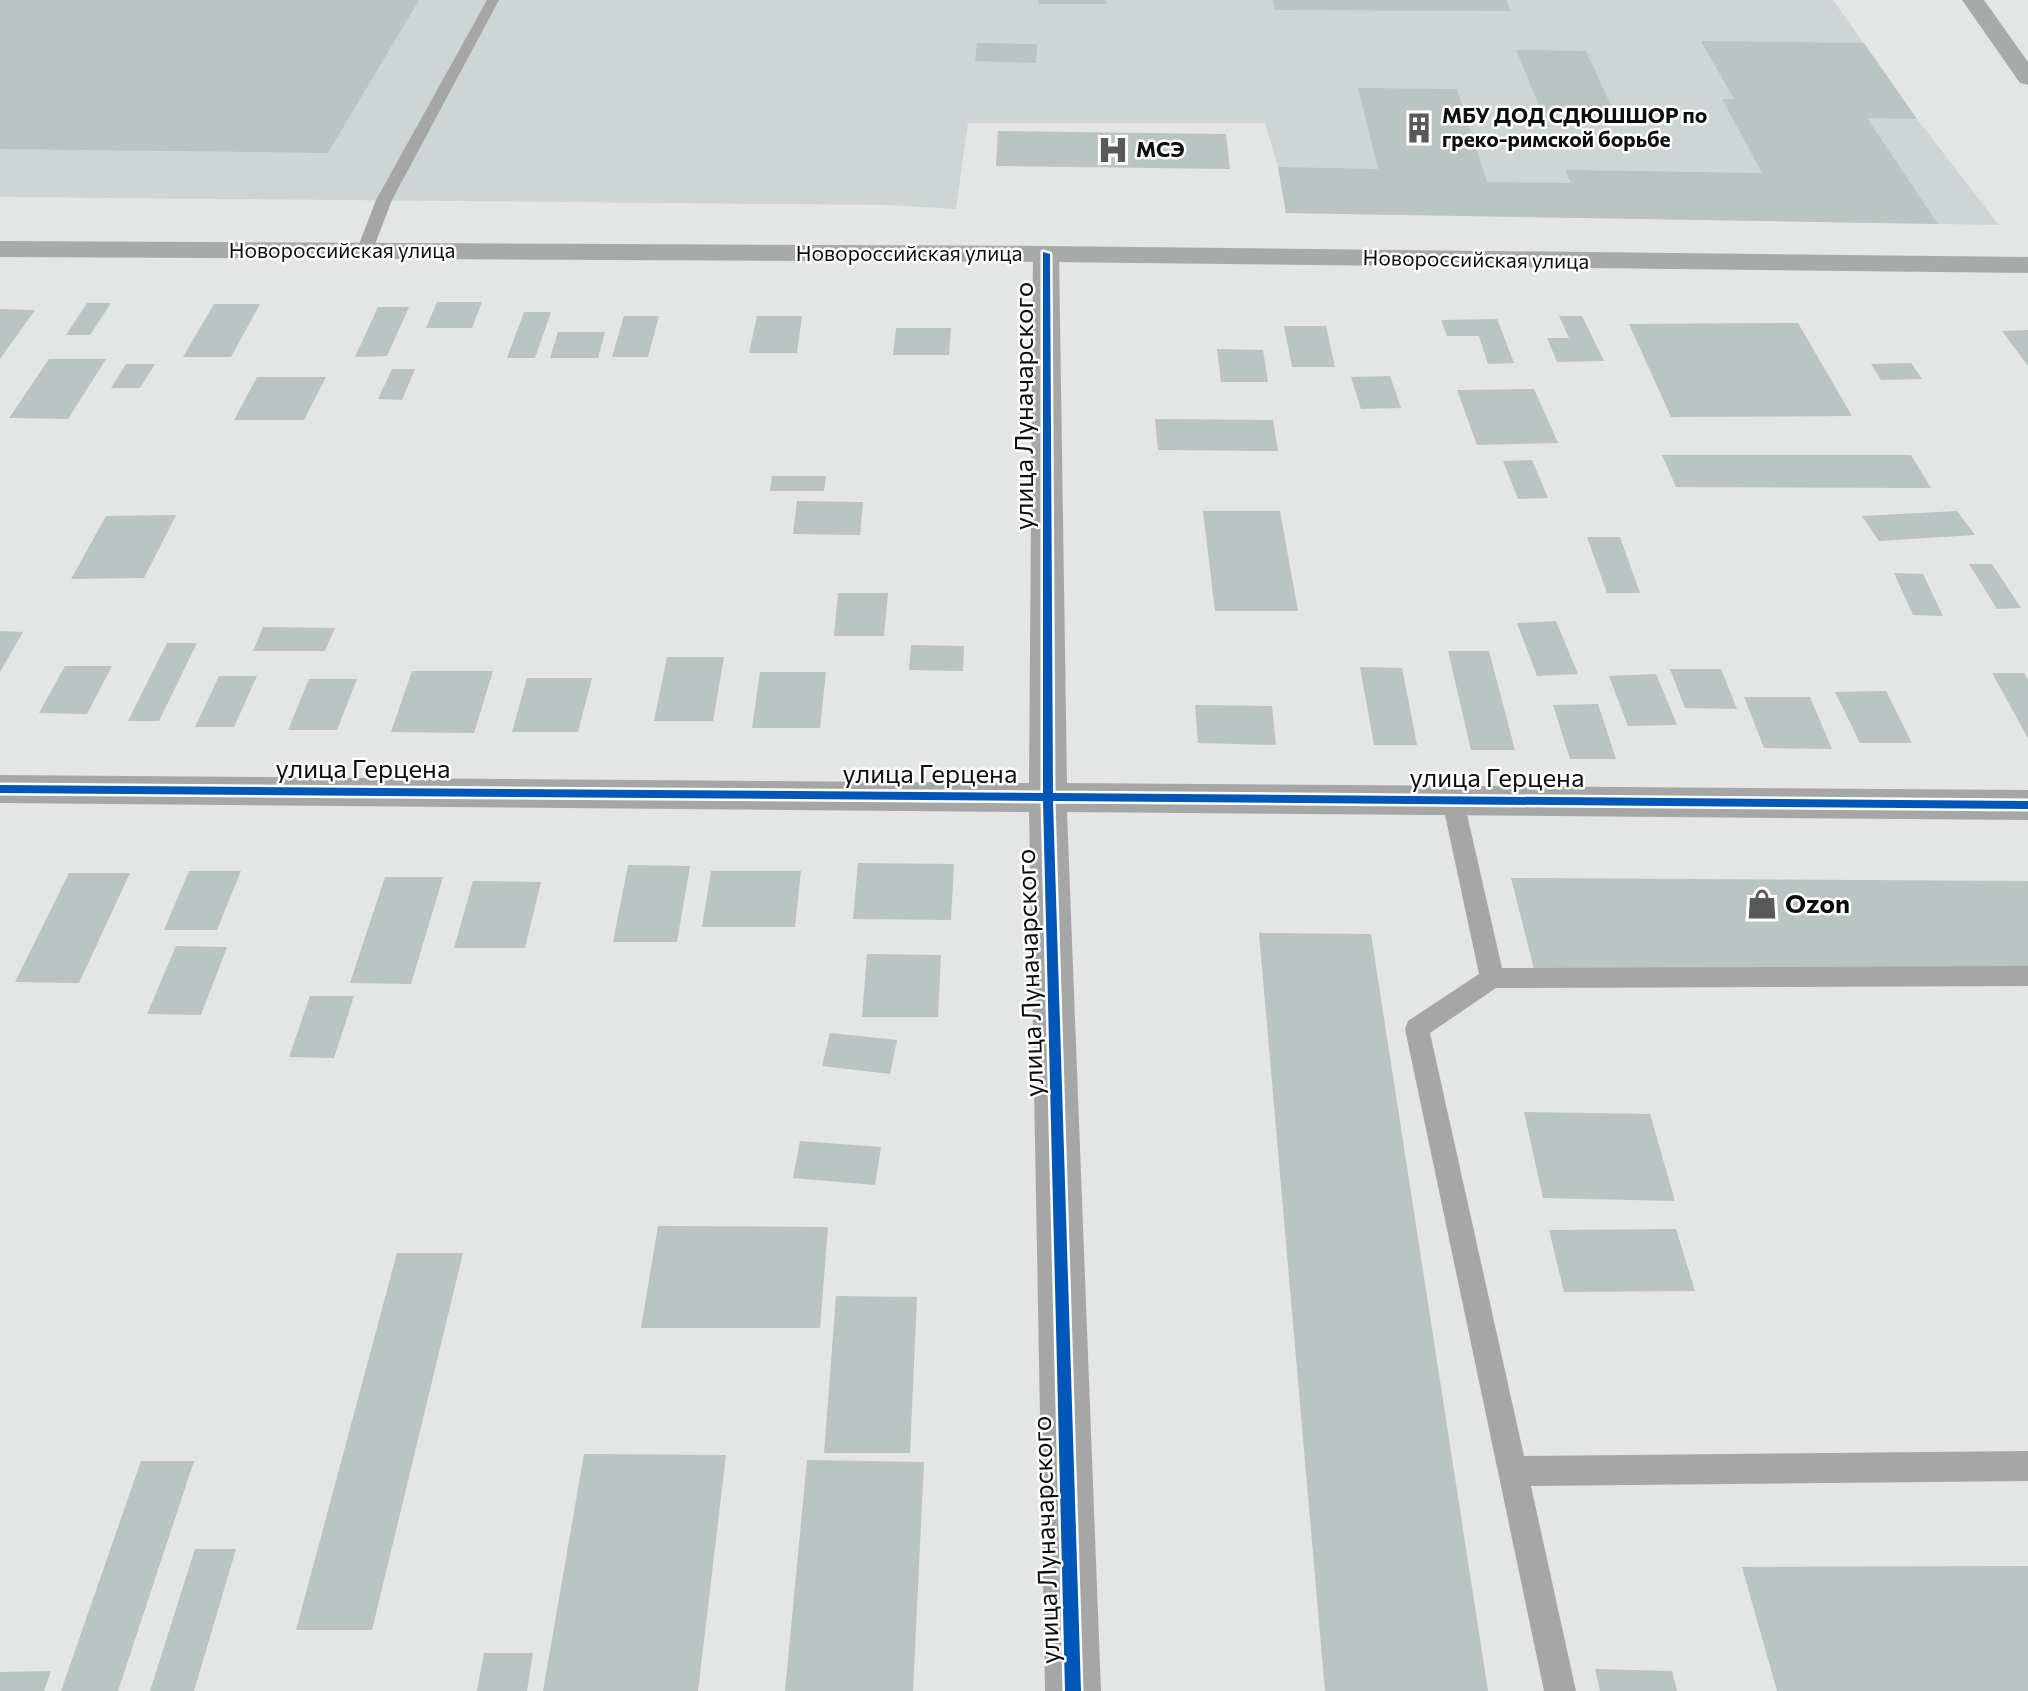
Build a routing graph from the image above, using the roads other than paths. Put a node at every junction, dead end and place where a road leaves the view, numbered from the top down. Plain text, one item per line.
1 (493, 0) edge
2 (1973, 0) edge
3 (2028, 78) edge
4 (0, 249) edge
5 (364, 252) junction
6 (1046, 254) junction
7 (2028, 265) edge
8 (0, 789) edge
9 (1048, 797) junction
10 (1453, 801) junction
11 (2028, 805) edge
12 (2028, 976) edge
13 (1492, 978) junction
14 (2028, 1466) edge
15 (1513, 1471) junction
16 (1073, 1691) edge
17 (1560, 1691) edge

1 - 5 lane
2 - 3 main road
4 - 5 main road, Новороссийская улица
5 - 6 main road, Новороссийская улица
6 - 7 main road, Новороссийская улица
6 - 9 street, улица Луначарского
8 - 9 street, улица Герцена
9 - 10 street, улица Герцена
9 - 16 street, улица Луначарского
10 - 11 street, улица Герцена
10 - 13 lane
12 - 13 lane
13 - 15 lane
14 - 15 lane
15 - 17 lane

